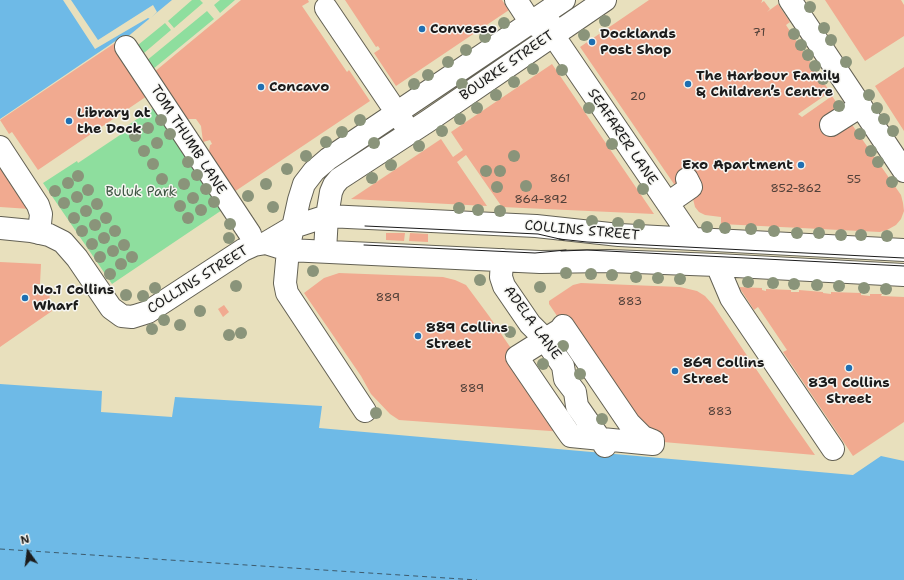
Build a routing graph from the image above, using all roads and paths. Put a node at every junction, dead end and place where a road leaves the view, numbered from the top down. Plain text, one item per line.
1 (516, 0) edge
2 (605, 0) edge
3 (790, 0) edge
4 (326, 8) dead end
5 (545, 8) edge
6 (553, 35) junction
7 (126, 47) dead end
8 (861, 106) junction
9 (397, 113) junction
10 (831, 125) dead end
11 (410, 132) junction
12 (0, 148) edge
13 (904, 171) edge
14 (691, 187) dead end
15 (670, 208) junction
16 (327, 216) junction
17 (293, 227) junction
18 (0, 228) edge
19 (39, 233) junction
20 (258, 238) junction
21 (692, 239) junction
22 (288, 250) junction
23 (904, 250) edge
24 (325, 251) junction
25 (502, 260) junction
26 (717, 265) junction
27 (904, 275) edge
28 (545, 339) junction
29 (365, 411) dead end
30 (602, 442) junction
31 (833, 449) dead end

1 - 5 street, SEAFARER LANE
2 - 6 street, BOURKE STREET
3 - 8 street
4 - 9 street
5 - 6 street, SEAFARER LANE
5 - 9 street, BOURKE STREET
6 - 11 street, BOURKE STREET
6 - 15 street, SEAFARER LANE
7 - 20 street, TOM THUMB LANE
8 - 10 street
8 - 13 street
9 - 11 street
9 - 17 street, BOURKE STREET
11 - 16 street, BOURKE STREET
12 - 19 street
14 - 15 street
15 - 21 street, SEAFARER LANE
16 - 17 street, COLLINS STREET
16 - 21 street, COLLINS STREET
16 - 24 street, BOURKE STREET
17 - 20 street, COLLINS STREET
17 - 22 street, BOURKE STREET
18 - 19 street, COLLINS STREET
19 - 20 street, COLLINS STREET
20 - 22 street, COLLINS STREET
21 - 23 street, COLLINS STREET
22 - 24 street, COLLINS STREET
22 - 29 street
24 - 25 street, COLLINS STREET
25 - 26 street, COLLINS STREET
25 - 28 street, ADELA LANE
26 - 27 street, COLLINS STREET
26 - 31 street
28 - 30 street, ADELA LANE
28 - 30 street
28 - 30 street

